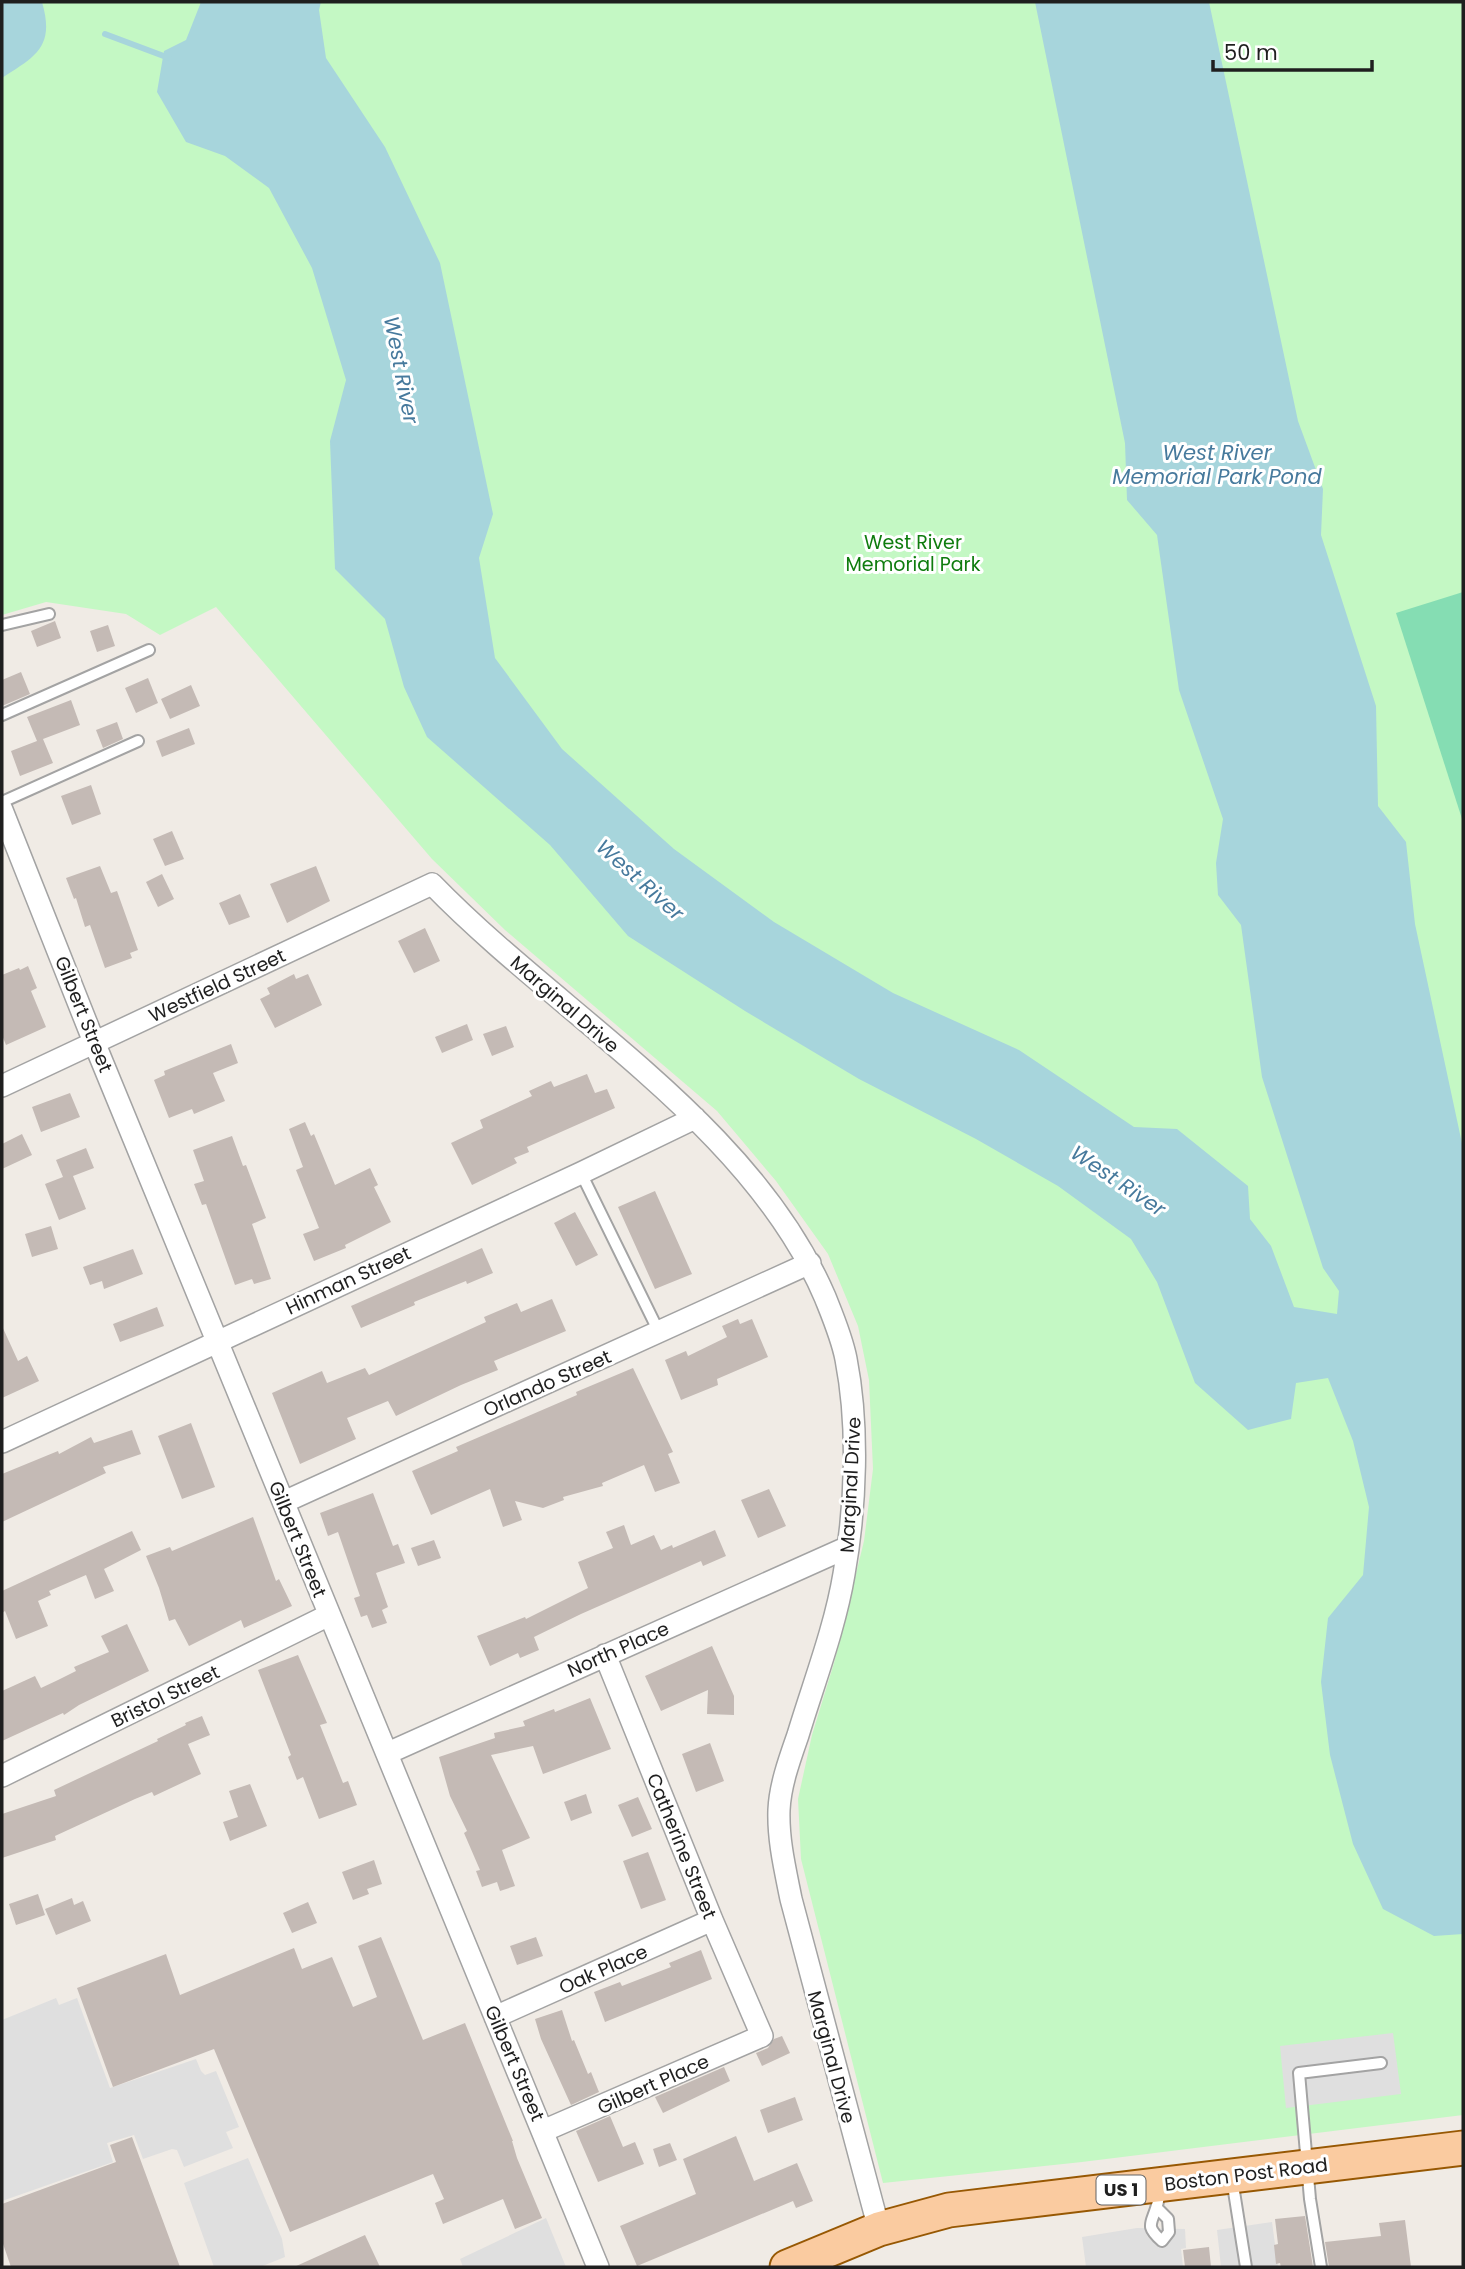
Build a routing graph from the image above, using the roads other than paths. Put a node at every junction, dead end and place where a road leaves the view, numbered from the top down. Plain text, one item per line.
1 (50, 614) dead end
2 (2, 625) edge
3 (149, 650) dead end
4 (2, 715) edge
5 (138, 741) dead end
6 (2, 802) edge
7 (2, 810) edge
8 (432, 884) joint
9 (94, 1042) junction
10 (2, 1086) edge
11 (695, 1118) junction
12 (581, 1173) junction
13 (810, 1264) junction
14 (659, 1332) junction
15 (217, 1340) junction
16 (2, 1442) edge
17 (284, 1502) junction
18 (848, 1547) junction
19 (329, 1615) junction
20 (605, 1655) junction
21 (388, 1753) junction
22 (2, 1776) edge
23 (712, 1920) junction
24 (495, 2017) junction
25 (762, 2036) joint
26 (1381, 2063) dead end
27 (543, 2131) junction
28 (1463, 2148) edge
29 (1306, 2167) junction
30 (1232, 2176) junction
31 (878, 2229) junction
32 (598, 2267) edge
33 (787, 2267) edge
34 (1246, 2267) edge
35 (1321, 2267) edge

1 - 2 lane
3 - 4 lane
5 - 6 lane
7 - 9 street, Gilbert Street
8 - 9 street, Westfield Street
8 - 11 street, Marginal Drive
9 - 10 street, Westfield Street
9 - 15 street, Gilbert Street
11 - 12 street, Hinman Street
11 - 13 street, Marginal Drive
12 - 14 lane
12 - 15 street, Hinman Street
13 - 14 street, Orlando Street
13 - 18 street, Marginal Drive
14 - 17 street, Orlando Street
15 - 16 street, Hinman Street
15 - 17 street, Gilbert Street
17 - 19 street, Gilbert Street
18 - 20 street, North Place
18 - 31 street, Marginal Drive
19 - 21 street, Gilbert Street
19 - 22 street, Bristol Street
20 - 21 street, North Place
20 - 23 street, Catherine Street
21 - 24 street, Gilbert Street
23 - 24 street, Oak Place
23 - 25 street, Catherine Street
24 - 27 street, Gilbert Street
25 - 27 street, Gilbert Place
26 - 29 lane
27 - 32 street, Gilbert Street
28 - 29 main road, Boston Post Road / US 1
29 - 30 main road, Boston Post Road / US 1
29 - 35 lane
30 - 31 main road, Boston Post Road / US 1
30 - 34 lane
31 - 33 main road, Boston Post Road / US 1

